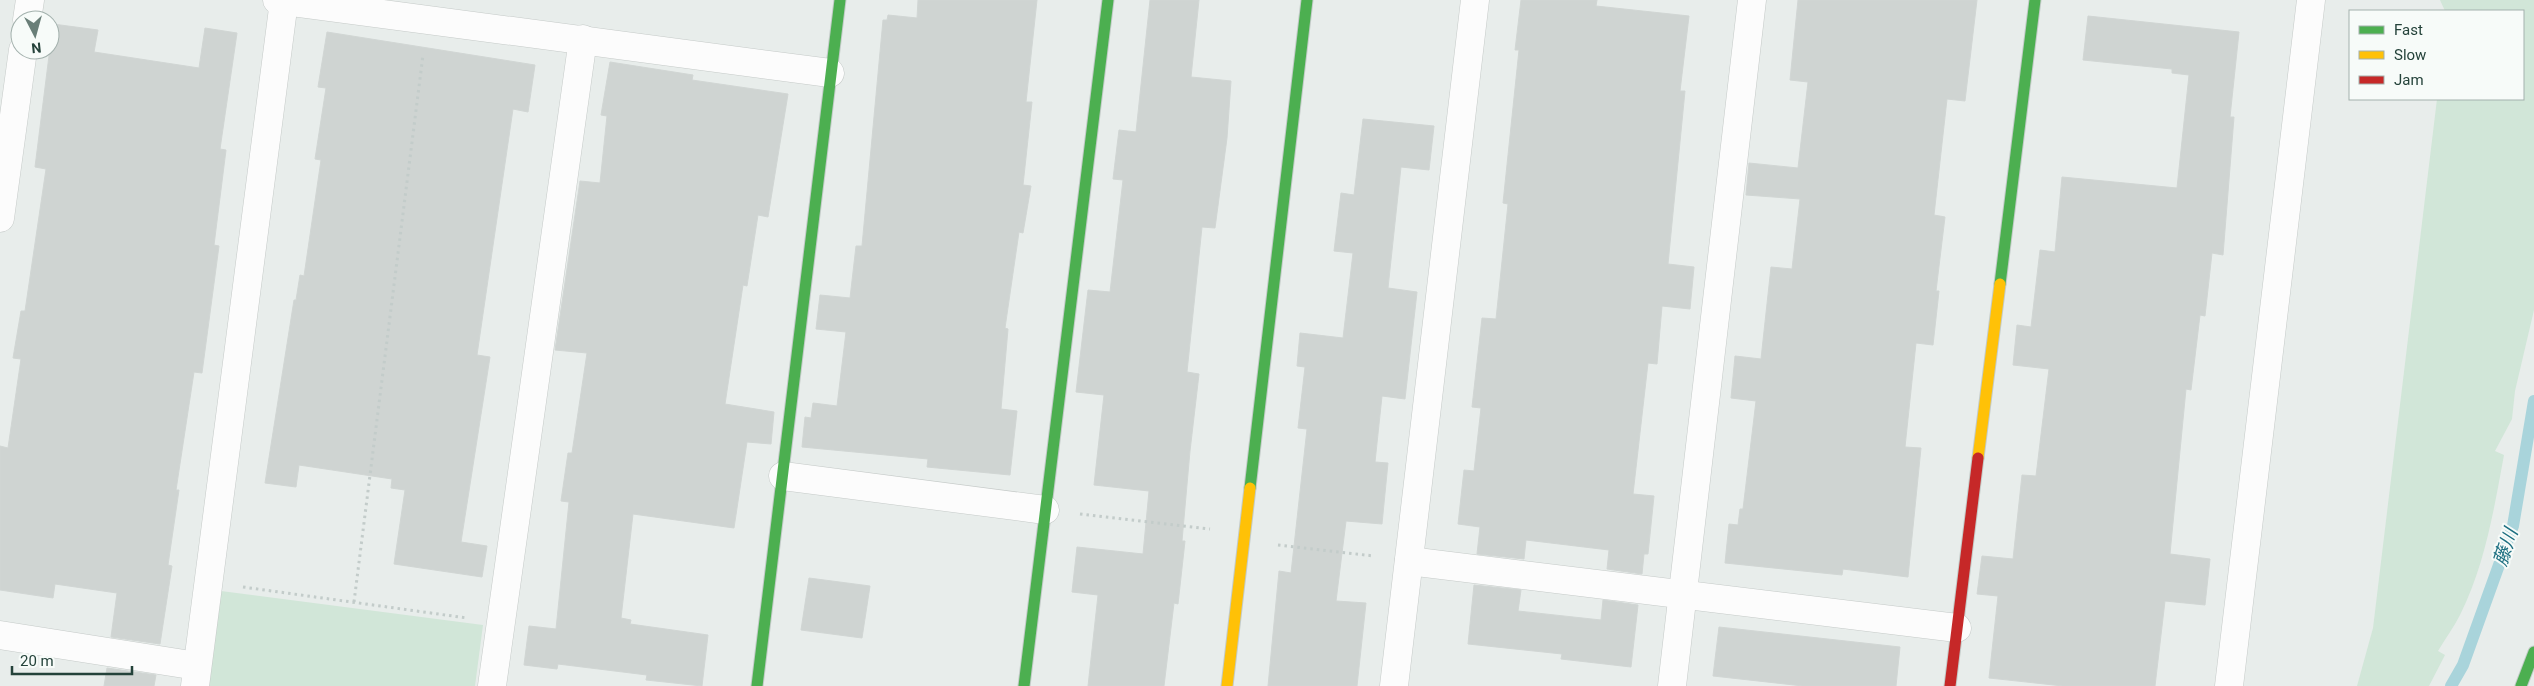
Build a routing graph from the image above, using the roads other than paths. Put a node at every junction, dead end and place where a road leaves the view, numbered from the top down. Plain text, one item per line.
1 (281, 0) edge
2 (840, 0) edge
3 (1108, 0) edge
4 (1307, 0) edge
5 (1475, 0) edge
6 (1752, 0) edge
7 (2035, 0) edge
8 (2311, 0) edge
9 (583, 39) junction
10 (22, 60) edge
11 (830, 73) junction
12 (0, 218) edge
13 (783, 476) junction
14 (1045, 510) junction
15 (1409, 560) junction
16 (1683, 593) junction
17 (1957, 628) junction
18 (0, 635) edge
19 (2534, 652) edge
20 (196, 676) edge
21 (492, 686) edge
22 (757, 686) edge
23 (1024, 686) edge
24 (1227, 686) edge
25 (1394, 686) edge
26 (1672, 686) edge
27 (1950, 686) edge
28 (2229, 686) edge
29 (2521, 686) edge

1 - 9 street
1 - 20 street
2 - 11 street
3 - 14 street
4 - 24 street
5 - 15 street
6 - 16 street
7 - 17 street
8 - 28 street
9 - 11 street
9 - 21 street
10 - 12 street
11 - 13 street
13 - 14 street
13 - 22 street
14 - 23 street
15 - 16 street
15 - 25 street
16 - 17 street
16 - 26 street
17 - 27 street
18 - 20 street
19 - 29 street

